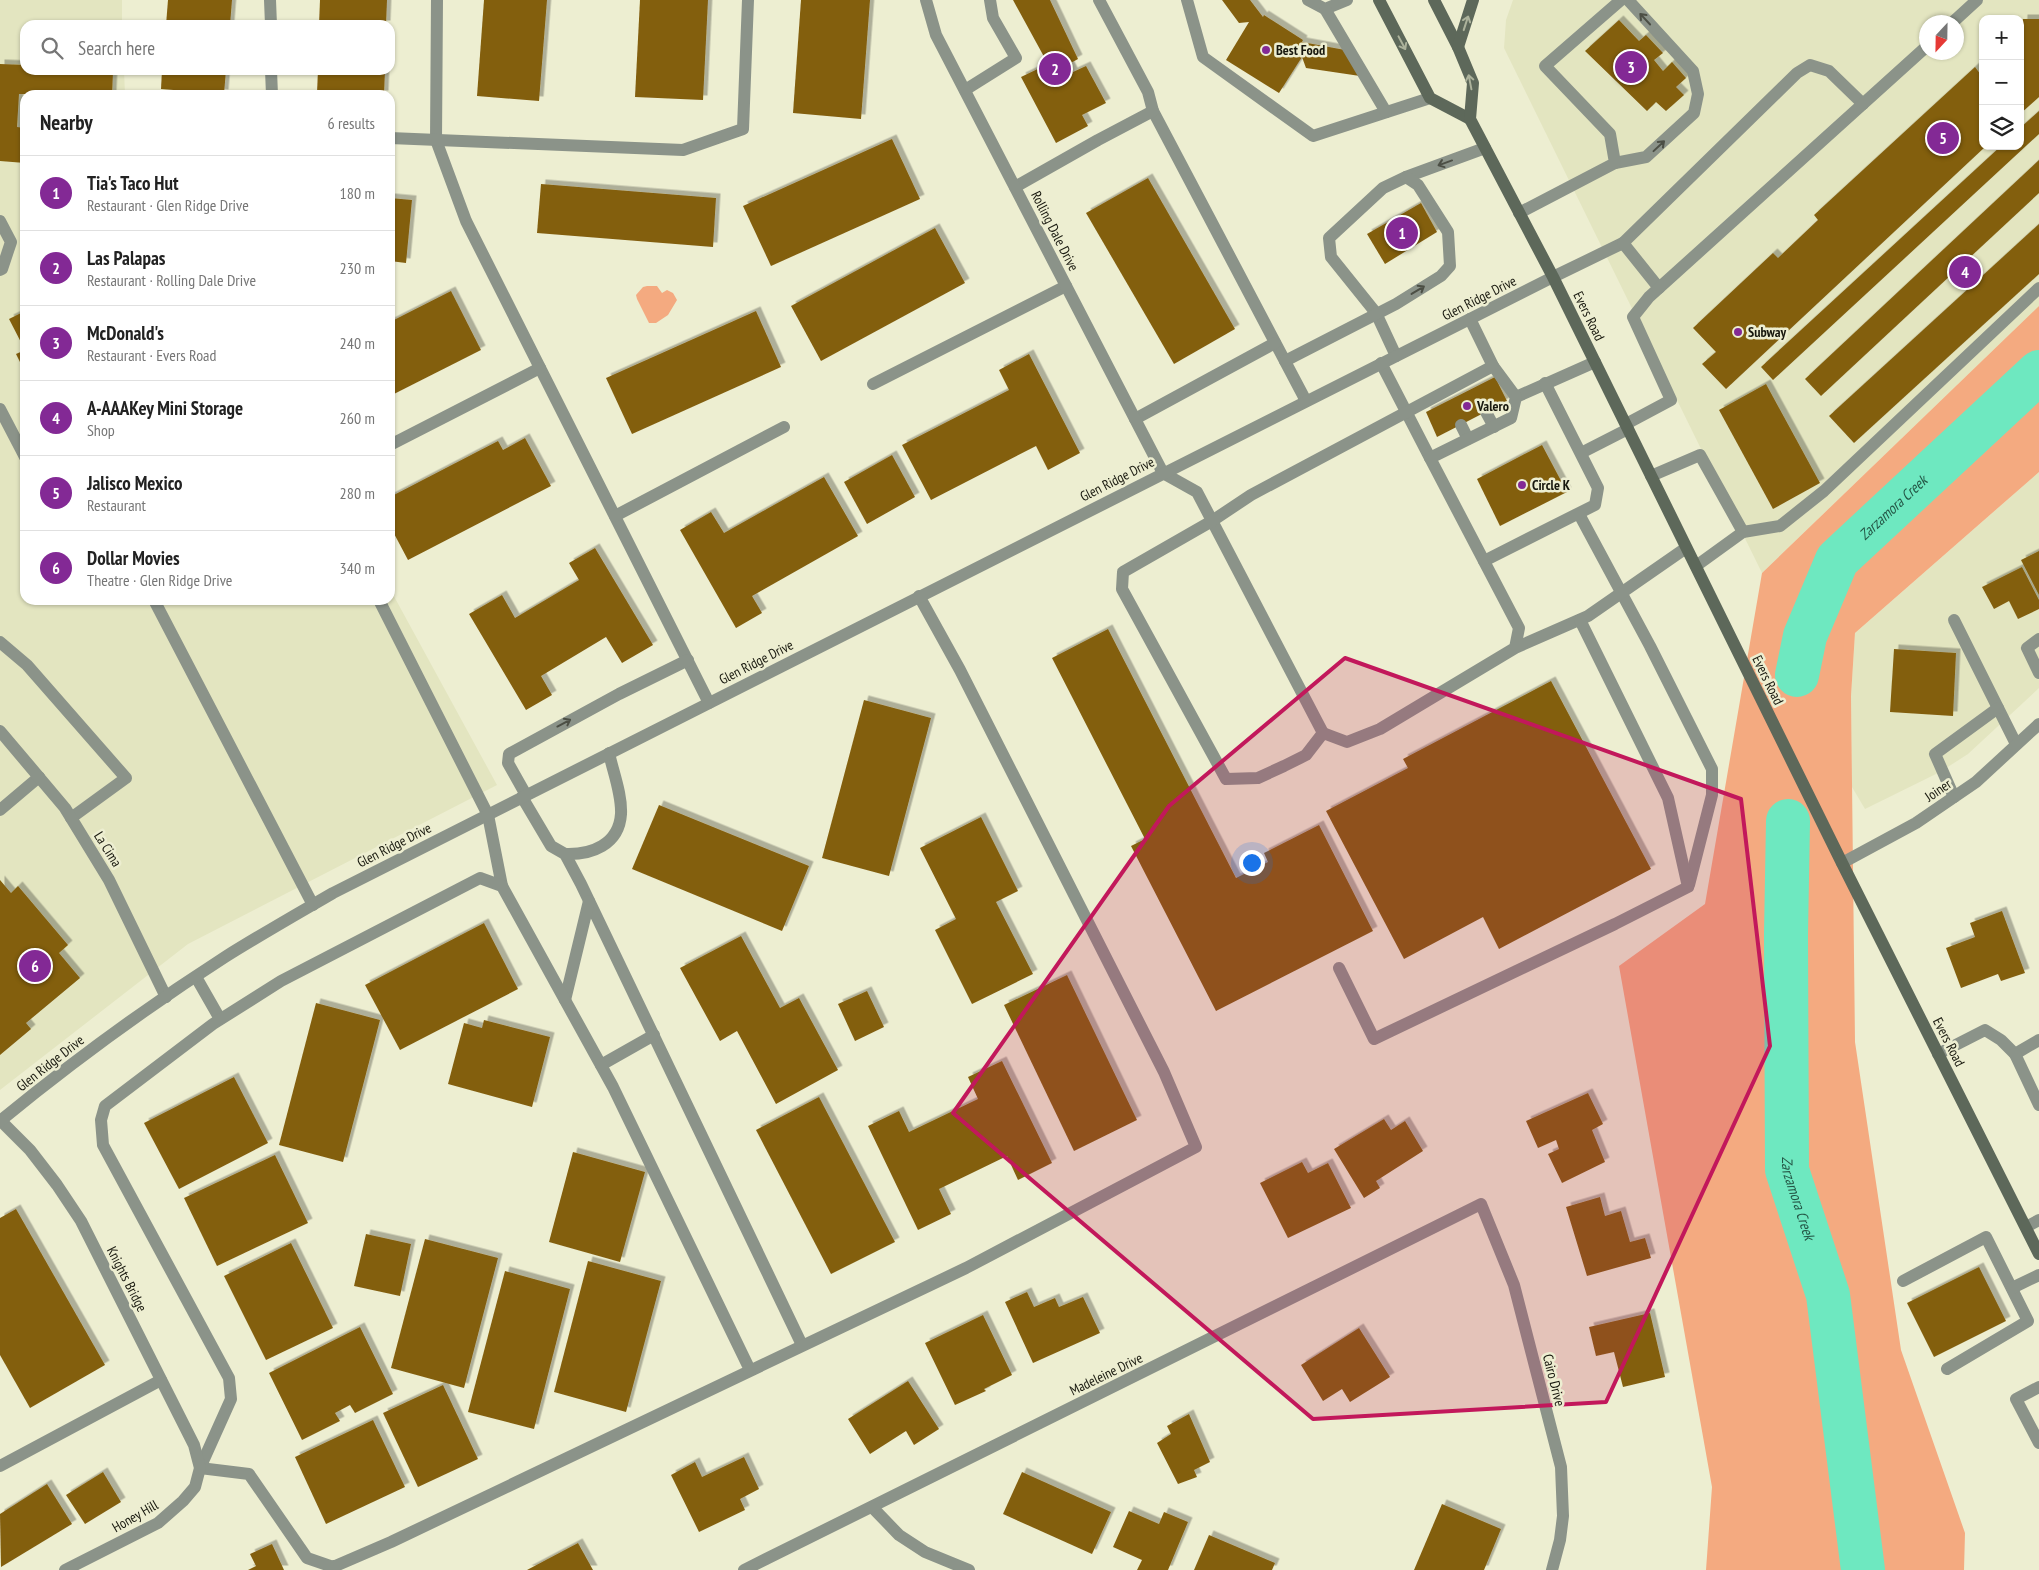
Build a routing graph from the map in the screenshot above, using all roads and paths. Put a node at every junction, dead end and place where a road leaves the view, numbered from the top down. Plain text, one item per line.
1 (270, 0) edge
2 (437, 0) edge
3 (748, 0) edge
4 (926, 0) edge
5 (990, 0) edge
6 (1099, 0) edge
7 (1187, 0) edge
8 (1308, 0) edge
9 (1348, 0) edge
10 (1379, 0) edge
11 (1434, 0) edge
12 (1473, 0) edge
13 (1620, 0) edge
14 (1628, 0) edge
15 (1977, 0) edge
16 (1325, 9) junction
17 (1961, 15) edge
18 (271, 20) edge
19 (1458, 47) junction
20 (1919, 53) edge
21 (271, 75) edge
22 (272, 90) edge
23 (965, 90) junction
24 (1430, 98) junction
25 (1863, 104) junction
26 (1153, 112) junction
27 (1386, 112) junction
28 (1470, 119) junction
29 (395, 138) edge
30 (436, 140) junction
31 (1485, 148) junction
32 (1615, 163) junction
33 (1406, 177) junction
34 (1015, 187) junction
35 (1519, 213) junction
36 (0, 221) edge
37 (1623, 243) junction
38 (0, 270) edge
39 (1553, 277) junction
40 (1066, 286) junction
41 (1659, 288) junction
42 (2039, 288) edge
43 (1376, 314) junction
44 (1470, 319) junction
45 (1275, 344) junction
46 (1396, 356) junction
47 (1285, 361) junction
48 (1595, 362) junction
49 (1381, 363) junction
50 (1493, 366) junction
51 (540, 368) junction
52 (1546, 383) junction
53 (873, 384) dead end
54 (1516, 397) junction
55 (1306, 401) junction
56 (0, 409) edge
57 (1405, 411) junction
58 (1486, 412) dead end
59 (1135, 419) junction
60 (1461, 425) dead end
61 (1627, 426) junction
62 (784, 427) dead end
63 (1494, 427) junction
64 (1468, 439) junction
65 (395, 442) edge
66 (20, 447) edge
67 (1581, 453) junction
68 (1430, 458) junction
69 (1163, 473) junction
70 (1651, 476) junction
71 (1579, 514) junction
72 (615, 516) junction
73 (1212, 521) junction
74 (1743, 532) junction
75 (1686, 548) junction
76 (1484, 561) junction
77 (1696, 566) junction
78 (1621, 594) junction
79 (919, 596) junction
80 (157, 605) edge
81 (382, 605) edge
82 (1580, 620) junction
83 (1954, 620) dead end
84 (2039, 639) edge
85 (0, 642) edge
86 (1515, 648) junction
87 (688, 660) junction
88 (2039, 672) edge
89 (709, 703) junction
90 (1998, 708) junction
91 (2039, 724) edge
92 (0, 731) edge
93 (1322, 733) junction
94 (2016, 744) junction
95 (609, 753) junction
96 (39, 777) junction
97 (524, 796) junction
98 (1954, 797) junction
99 (0, 810) edge
100 (488, 814) junction
101 (71, 818) junction
102 (565, 854) junction
103 (1842, 863) junction
104 (502, 886) junction
105 (1688, 887) junction
106 (589, 901) junction
107 (313, 905) junction
108 (1339, 968) dead end
109 (196, 977) junction
110 (166, 997) junction
111 (565, 1000) junction
112 (220, 1019) junction
113 (654, 1035) junction
114 (2039, 1040) edge
115 (1938, 1054) junction
116 (2015, 1054) junction
117 (601, 1065) junction
118 (2039, 1105) edge
119 (0, 1121) edge
120 (1481, 1204) joint
121 (2039, 1220) edge
122 (2026, 1227) junction
123 (2039, 1254) edge
124 (2039, 1274) edge
125 (1903, 1281) dead end
126 (2012, 1288) junction
127 (802, 1345) junction
128 (1947, 1369) dead end
129 (750, 1370) junction
130 (161, 1380) junction
131 (2039, 1387) edge
132 (2039, 1443) edge
133 (1, 1463) edge
134 (200, 1468) junction
135 (872, 1507) junction
136 (65, 1570) edge
137 (744, 1570) edge
138 (969, 1570) edge
139 (1552, 1570) edge

1 - 18 street
2 - 30 street
3 - 30 street
4 - 23 street, Rolling Dale Drive
5 - 23 street
6 - 26 street
7 - 27 street
8 - 16 street
9 - 16 street
10 -> 24 main road
11 - 19 main road
19 -> 12 main road
13 - 32 street
32 -> 14 street
15 - 17 street
16 - 27 street
28 -> 19 main road
20 - 25 street
21 - 22 street
23 - 34 street, Rolling Dale Drive
24 - 27 street
24 - 28 main road
25 - 37 street, Glen Ridge Drive
25 - 41 street
26 - 34 street
26 - 45 street
28 - 31 main road, Evers Road
29 - 30 street
30 - 51 street
31 -> 33 street
31 - 35 main road, Evers Road
32 - 35 street
33 - 43 street
43 -> 33 street
34 - 40 street, Rolling Dale Drive
35 - 39 main road, Evers Road
36 - 38 street
37 - 39 street, Glen Ridge Drive
37 - 41 street
39 - 44 street, Glen Ridge Drive
39 - 48 main road, Evers Road
40 - 53 street
40 - 59 street, Rolling Dale Drive
41 - 61 street
42 - 74 street
43 - 46 street
43 - 47 street
44 - 46 street, Glen Ridge Drive
44 - 50 street
45 - 47 street
45 - 59 street
46 - 49 street, Glen Ridge Drive
47 - 55 street
48 - 52 street
48 - 61 main road, Evers Road
49 - 55 street, Glen Ridge Drive
49 - 57 street
50 - 54 street
50 - 57 street
51 - 65 street
51 - 72 street
52 - 54 street
52 - 67 street
54 - 63 street
55 - 69 street, Glen Ridge Drive
56 - 66 street
57 - 68 street
57 - 73 street
58 - 63 street
59 - 69 street, Rolling Dale Drive
60 - 64 street
61 - 67 street
61 - 70 main road, Evers Road
62 - 72 street
63 - 64 street
64 - 68 street
67 - 71 street
68 - 76 street
69 - 73 street
69 - 79 street, Glen Ridge Drive
70 - 74 street
70 - 75 main road, Evers Road
71 - 76 street
71 - 78 street
72 - 87 street
73 - 93 street
73 - 93 street
74 - 77 street
75 - 77 main road, Evers Road
75 - 78 street
76 - 86 street
77 - 103 main road, Evers Road
78 - 82 street
78 - 105 street
79 - 89 street, Glen Ridge Drive
79 - 127 street
80 - 107 street
81 - 100 street
82 - 86 street
82 - 105 street
83 - 90 street
84 - 88 street
85 - 101 street
86 - 93 street
87 - 89 street
97 -> 87 street
89 - 95 street, Glen Ridge Drive
90 - 94 street
90 - 98 street
91 - 94 street, Joiner
92 - 96 street, La Cima
94 - 98 street, Joiner
95 - 97 street, Glen Ridge Drive
95 - 102 street
96 - 99 street
96 - 101 street, La Cima
97 - 100 street, Glen Ridge Drive
97 - 102 street
98 - 103 street, Joiner
100 - 104 street
100 - 107 street, Glen Ridge Drive
101 - 110 street, La Cima
102 - 106 street
103 - 115 main road, Evers Road
104 - 111 street
104 - 112 street, Honey Hill
105 - 108 street
106 - 111 street
106 - 113 street
107 - 109 street, Glen Ridge Drive
109 - 110 street, Glen Ridge Drive
109 - 112 street
110 - 119 street, Glen Ridge Drive
111 - 117 street
112 - 134 street, Honey Hill
113 - 117 street
113 - 127 street
114 - 116 street
115 - 116 street
115 - 122 main road, Evers Road
116 - 118 street
117 - 129 street
119 - 130 street, Knights Bridge
120 - 135 street, Madeleine Drive
120 - 139 street, Cairo Drive
121 - 122 street
122 - 123 main road, Evers Road
124 - 126 street
125 - 126 street
126 - 128 street
127 - 129 street
129 - 134 street
130 - 133 street
130 - 134 street, Knights Bridge
131 - 132 street
134 - 136 street, Honey Hill
135 - 137 street, Madeleine Drive
135 - 138 street

